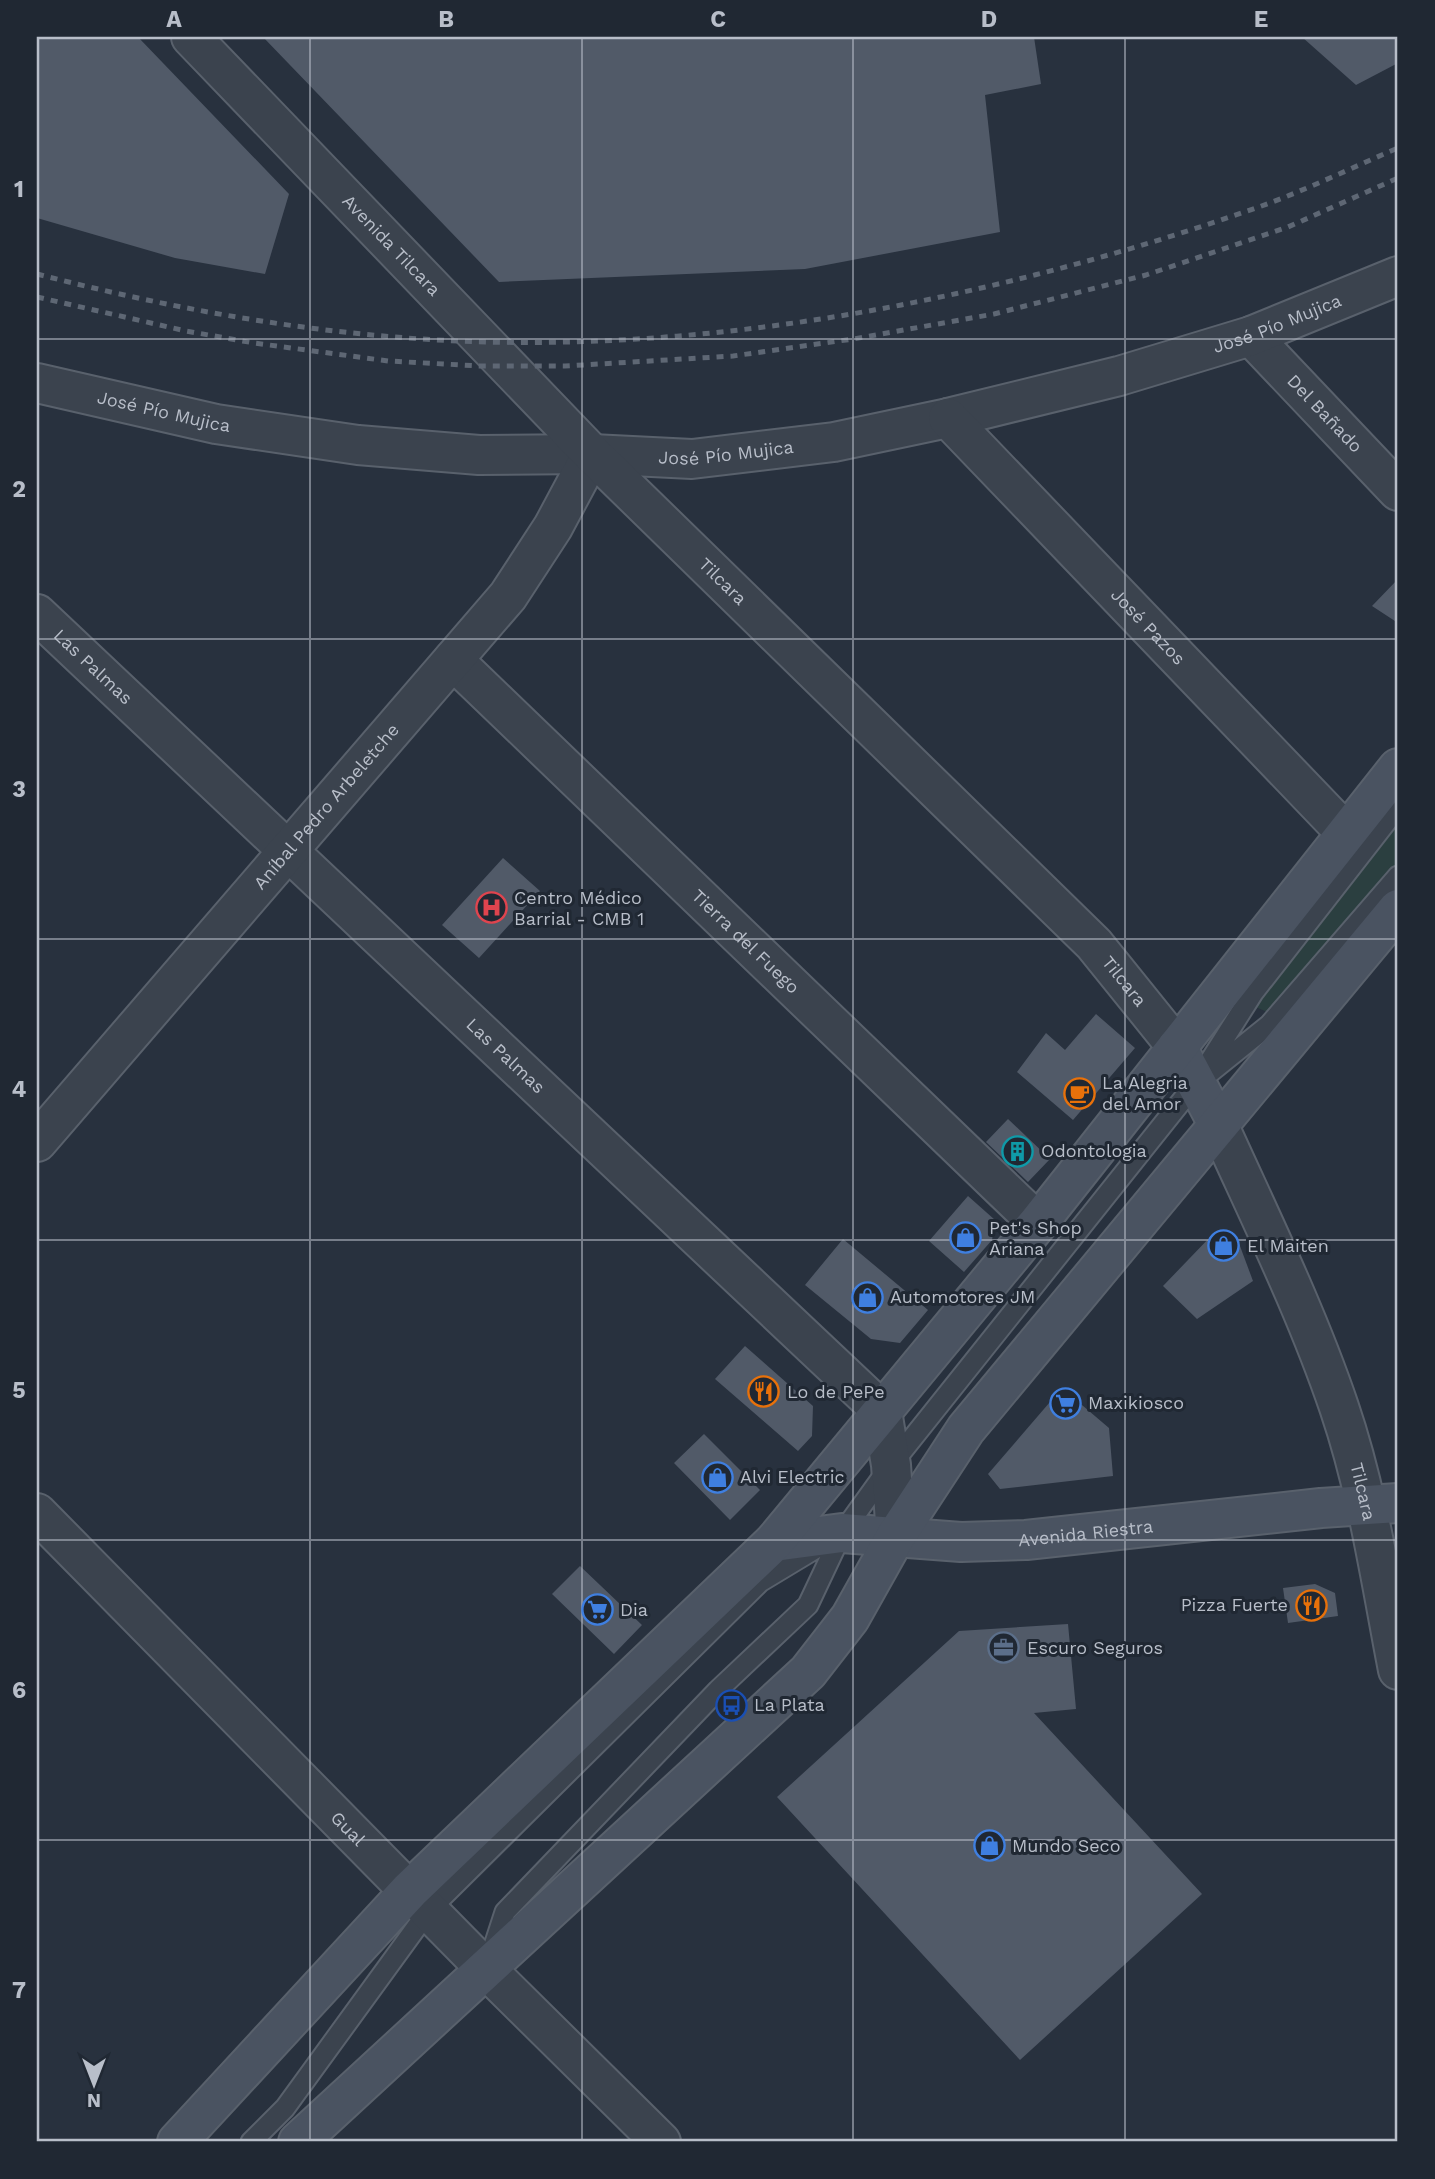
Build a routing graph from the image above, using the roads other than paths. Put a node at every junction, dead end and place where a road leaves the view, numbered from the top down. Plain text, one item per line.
1 (191, 37) edge
2 (1398, 276) edge
3 (1251, 336) junction
4 (37, 383) edge
5 (948, 418) junction
6 (592, 454) junction
7 (1398, 491) edge
8 (37, 614) edge
9 (453, 660) junction
10 (1398, 768) edge
11 (1398, 807) edge
12 (1346, 833) junction
13 (288, 853) junction
14 (1398, 877) edge
15 (1396, 920) edge
16 (1177, 1047) junction
17 (1196, 1083) junction
18 (1218, 1124) junction
19 (37, 1142) edge
20 (1038, 1223) junction
21 (882, 1411) junction
22 (891, 1465) junction
23 (1382, 1504) edge
24 (37, 1513) edge
25 (842, 1533) junction
26 (896, 1536) junction
27 (774, 1542) junction
28 (1398, 1670) edge
29 (420, 1900) junction
30 (486, 1969) junction
31 (177, 2142) edge
32 (251, 2142) edge
33 (298, 2142) edge
34 (661, 2142) edge

1 - 6 street, Avenida Tilcara
2 - 3 street, José Pío Mujica
3 - 5 street, José Pío Mujica
3 - 7 street, Del Bañado
4 - 6 street, José Pío Mujica
5 - 6 street, José Pío Mujica
5 - 12 street, José Pazos
6 - 9 street, Aníbal Pedro Arbeletche
6 - 16 street, Tilcara
8 - 13 street, Las Palmas
9 - 13 street, Aníbal Pedro Arbeletche
9 - 20 street, Tierra del Fuego
10 - 12 main road
11 - 17 lane
12 - 16 main road
13 - 19 street, Aníbal Pedro Arbeletche
13 - 21 street, Las Palmas
14 - 17 lane
15 - 18 main road
16 - 17 main road, Tilcara
16 - 20 main road
17 - 18 main road, Tilcara
17 - 22 lane
18 - 23 street, Tilcara
18 - 26 main road
20 - 21 main road
21 - 22 street
21 - 27 main road
22 - 25 lane
22 - 26 street
23 - 26 main road, Avenida Riestra
23 - 28 street, Tilcara
24 - 29 street, Gual
25 - 26 main road, Avenida Riestra
25 - 27 main road, Avenida Riestra
25 - 29 lane
25 - 30 lane
26 - 30 main road
27 - 29 main road
29 - 30 street, Gual
29 - 31 main road
29 - 32 lane
30 - 33 main road
30 - 34 street, Gual

